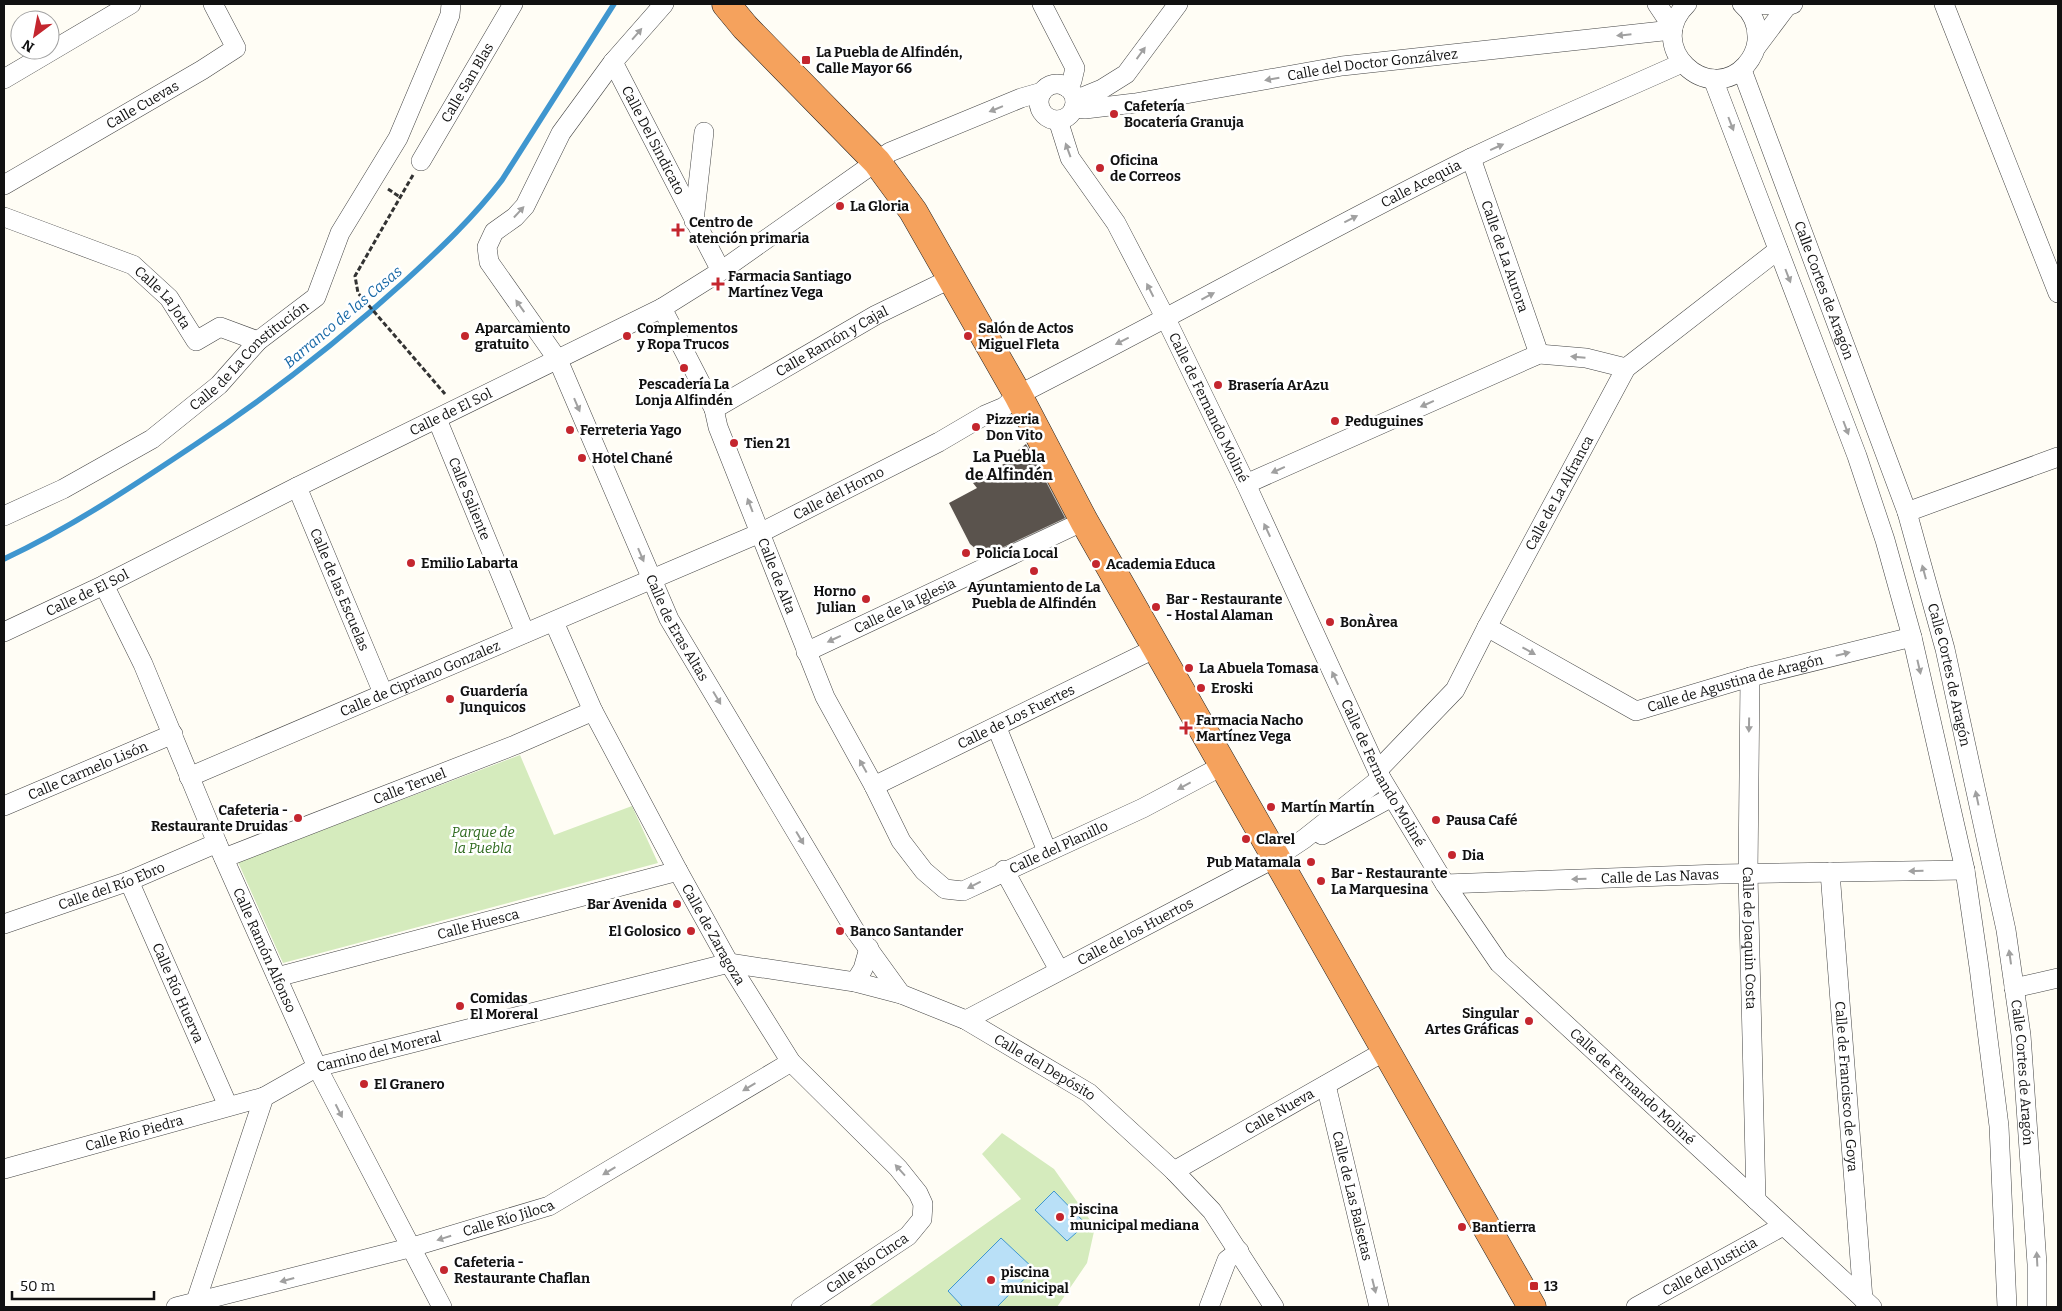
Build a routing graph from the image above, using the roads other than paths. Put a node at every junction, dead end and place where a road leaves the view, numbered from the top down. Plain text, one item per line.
1 (131, 4) edge
2 (213, 4) edge
3 (451, 4) edge
4 (513, 4) edge
5 (664, 4) edge
6 (726, 4) edge
7 (1042, 4) edge
8 (1178, 4) edge
9 (1657, 4) edge
10 (1687, 4) edge
11 (1742, 4) edge
12 (1754, 4) edge
13 (1944, 4) edge
14 (1790, 5) edge
15 (1673, 30) junction
16 (1757, 46) junction
17 (613, 62) junction
18 (1682, 64) junction
19 (1742, 70) junction
20 (1126, 74) junction
21 (4, 79) edge
22 (1713, 79) junction
23 (1042, 92) junction
24 (1072, 98) junction
25 (1135, 103) junction
26 (1058, 120) junction
27 (704, 132) dead end
28 (1471, 158) junction
29 (421, 161) road end
30 (878, 162) junction
31 (4, 185) edge
32 (4, 217) edge
33 (694, 221) junction
34 (1778, 250) junction
35 (721, 271) junction
36 (952, 278) junction
37 (2058, 293) edge
38 (662, 308) junction
39 (1166, 319) junction
40 (258, 341) junction
41 (1539, 354) junction
42 (558, 360) junction
43 (1626, 368) junction
44 (1018, 395) junction
45 (714, 409) junction
46 (437, 419) junction
47 (2058, 457) edge
48 (1246, 484) junction
49 (297, 487) junction
50 (1907, 512) junction
51 (4, 516) edge
52 (1084, 520) junction
53 (760, 533) junction
54 (651, 579) junction
55 (104, 585) junction
56 (554, 622) junction
57 (1486, 627) junction
58 (4, 632) edge
59 (525, 632) junction
60 (1912, 638) junction
61 (1156, 648) junction
62 (806, 652) junction
63 (1750, 677) junction
64 (382, 693) junction
65 (593, 711) junction
66 (997, 728) junction
67 (173, 734) junction
68 (1227, 772) junction
69 (1379, 774) junction
70 (189, 777) junction
71 (874, 786) junction
72 (1392, 797) junction
73 (4, 806) edge
74 (1304, 840) junction
75 (900, 841) joint
76 (221, 851) junction
77 (1047, 852) junction
78 (1277, 857) junction
79 (1004, 870) junction
80 (1965, 870) junction
81 (678, 871) junction
82 (1830, 872) junction
83 (1748, 875) junction
84 (129, 881) junction
85 (1445, 884) junction
86 (4, 924) edge
87 (869, 948) junction
88 (729, 963) junction
89 (1059, 970) junction
90 (277, 977) junction
91 (2058, 978) edge
92 (855, 982) junction
93 (2014, 988) junction
94 (901, 994) junction
95 (966, 1020) junction
96 (1385, 1051) junction
97 (791, 1062) junction
98 (317, 1067) junction
99 (1326, 1085) junction
100 (264, 1097) junction
101 (228, 1106) junction
102 (4, 1168) edge
103 (1174, 1171) junction
104 (1756, 1200) junction
105 (924, 1212) joint
106 (1783, 1226) junction
107 (409, 1248) junction
108 (1239, 1250) junction
109 (1867, 1303) edge
110 (195, 1305) edge
111 (176, 1307) edge
112 (442, 1307) edge
113 (801, 1307) edge
114 (1209, 1307) edge
115 (1274, 1307) edge
116 (1380, 1307) edge
117 (1532, 1307) edge
118 (1636, 1307) edge
119 (2007, 1307) edge
120 (2038, 1307) edge

1 - 21 street
2 - 31 street, Calle Cuevas
3 - 40 street, Calle de La Constitución
4 - 29 street, Calle San Blas
17 -> 5 street
6 - 30 highway
7 - 24 street
20 -> 8 street
9 - 15 street
10 - 15 street
11 - 16 street
12 - 14 street
13 - 37 street
14 - 16 street
15 - 18 street
15 -> 25 street, Calle del Doctor Gonzálvez
16 - 19 street
17 - 33 street, Calle Del Sindicato
42 -> 17 street, Calle de Eras Altas
18 - 22 street
28 -> 18 street, Calle Acequia
19 - 22 street
19 - 50 street, Calle Cortes de Aragón
20 - 24 street
20 - 25 street
22 -> 34 street, Calle Cortes de Aragón
23 - 24 street
23 - 26 street
23 -> 30 street
24 - 25 street, Calle del Doctor Gonzálvez
24 - 26 street
39 -> 26 street, Calle de Fernando Moliné
27 - 33 street
39 -> 28 street, Calle Acequia
28 - 41 street, Calle de La Aurora
30 - 35 street, Calle de El Sol
30 - 36 highway
32 - 40 street, Calle La Jota
33 - 35 street, Calle Del Sindicato
34 - 43 street, Calle de La Alfranca
34 -> 60 street, Calle Cortes de Aragón
35 - 38 street, Calle de El Sol
36 - 44 highway
36 - 45 street, Calle Ramón y Cajal
38 - 42 street, Calle de El Sol
38 - 45 street, Calle de Alta
39 -> 44 street, Calle Acequia
39 - 48 street, Calle de Fernando Moliné
40 - 51 street, Calle de La Constitución
43 -> 41 street
41 -> 48 street
42 - 46 street, Calle de El Sol
42 -> 54 street, Calle de Eras Altas
43 - 57 street, Calle de La Alfranca
44 - 52 highway
44 - 53 street, Calle del Horno
53 -> 45 street, Calle de Alta
46 - 49 street, Calle de El Sol
46 - 59 street, Calle Saliente
47 - 50 street
69 -> 48 street, Calle de Fernando Moliné
49 - 55 street, Calle de El Sol
49 - 64 street, Calle de las Escuelas
93 -> 50 street, Calle Cortes de Aragón
52 - 61 highway
52 -> 62 street, Calle de la Iglesia
53 - 54 street, Calle del Horno
53 - 62 street, Calle de Alta
54 - 56 street, Calle de Cipriano Gonzalez
54 -> 87 street, Calle de Eras Altas
55 - 58 street, Calle de El Sol
55 - 67 street, Calle Ramón Alfonso
56 - 59 street, Calle de Cipriano Gonzalez
56 - 65 street, Calle de Zaragoza
57 -> 63 street, Calle de Agustina de Aragón
57 - 69 street, Calle de La Alfranca
59 - 64 street, Calle de Cipriano Gonzalez
63 -> 60 street, Calle de Agustina de Aragón
60 -> 80 street, Calle Cortes de Aragón
61 - 66 street, Calle de Los Fuertes
61 - 68 highway
71 -> 62 street, Calle de Alta
63 -> 83 street, Calle de Joaquin Costa
64 - 70 street, Calle de Cipriano Gonzalez
65 - 76 street, Calle Teruel
65 - 81 street, Calle de Zaragoza
66 - 71 street, Calle de Los Fuertes
66 - 77 street
67 - 70 street, Calle Ramón Alfonso
67 - 73 street, Calle Carmelo Lisón
68 -> 77 street, Calle del Planillo
68 - 78 highway
69 - 72 street, Calle de Fernando Moliné
69 - 74 street, Calle de los Huertos
70 - 76 street, Calle Ramón Alfonso
71 - 75 street, Calle de Alta
72 - 74 street, Calle de los Huertos
72 - 85 street, Calle de Fernando Moliné
74 - 78 street, Calle de los Huertos
79 -> 75 street, Calle del Planillo
76 - 84 street, Calle del Río Ebro
76 - 90 street, Calle Ramón Alfonso
77 - 79 street, Calle del Planillo
78 - 89 street, Calle de los Huertos
78 - 96 highway
79 - 89 street
80 -> 82 street, Calle de Las Navas
80 - 119 street, Calle Cortes de Aragón
81 - 88 street, Calle de Zaragoza
81 - 90 street, Calle Huesca
82 - 83 street, Calle de Las Navas
82 - 109 street, Calle de Francisco de Goya
83 -> 85 street, Calle de Las Navas
83 - 104 street, Calle de Joaquin Costa
84 - 86 street, Calle del Río Ebro
84 - 101 street, Calle Río Huerva
85 - 104 street, Calle de Fernando Moliné
87 - 92 street
87 - 94 street, Calle de Eras Altas
88 - 92 street, Calle del Depósito
88 - 97 street, Calle de Zaragoza
88 - 98 street, Camino del Moreral
89 - 95 street, Calle de los Huertos
90 - 98 street, Calle Ramón Alfonso
91 - 93 street
92 - 94 street, Calle del Depósito
120 -> 93 street, Calle Cortes de Aragón
94 - 95 street, Calle del Depósito
95 - 103 street, Calle del Depósito
96 - 99 street, Calle Nueva
96 - 117 highway
105 -> 97 street, Calle de Zaragoza
97 -> 107 street, Calle Río Jiloca
98 - 100 street, Camino del Moreral
98 -> 107 street, Calle Ramón Alfonso
99 - 103 street, Calle Nueva
99 -> 116 street, Calle de Las Balsetas
100 - 101 street, Calle Río Piedra
100 - 110 street
101 - 102 street, Calle Río Piedra
103 - 108 street, Calle del Depósito
104 - 106 street, Calle de Fernando Moliné
105 - 113 street, Calle Río Cinca
106 - 109 street, Calle de Fernando Moliné
106 - 118 street, Calle del Justicia
107 -> 110 street, Calle Río Jiloca
107 - 112 street, Calle Ramón Alfonso
108 - 114 street
108 - 115 street, Calle del Depósito
110 - 111 street

